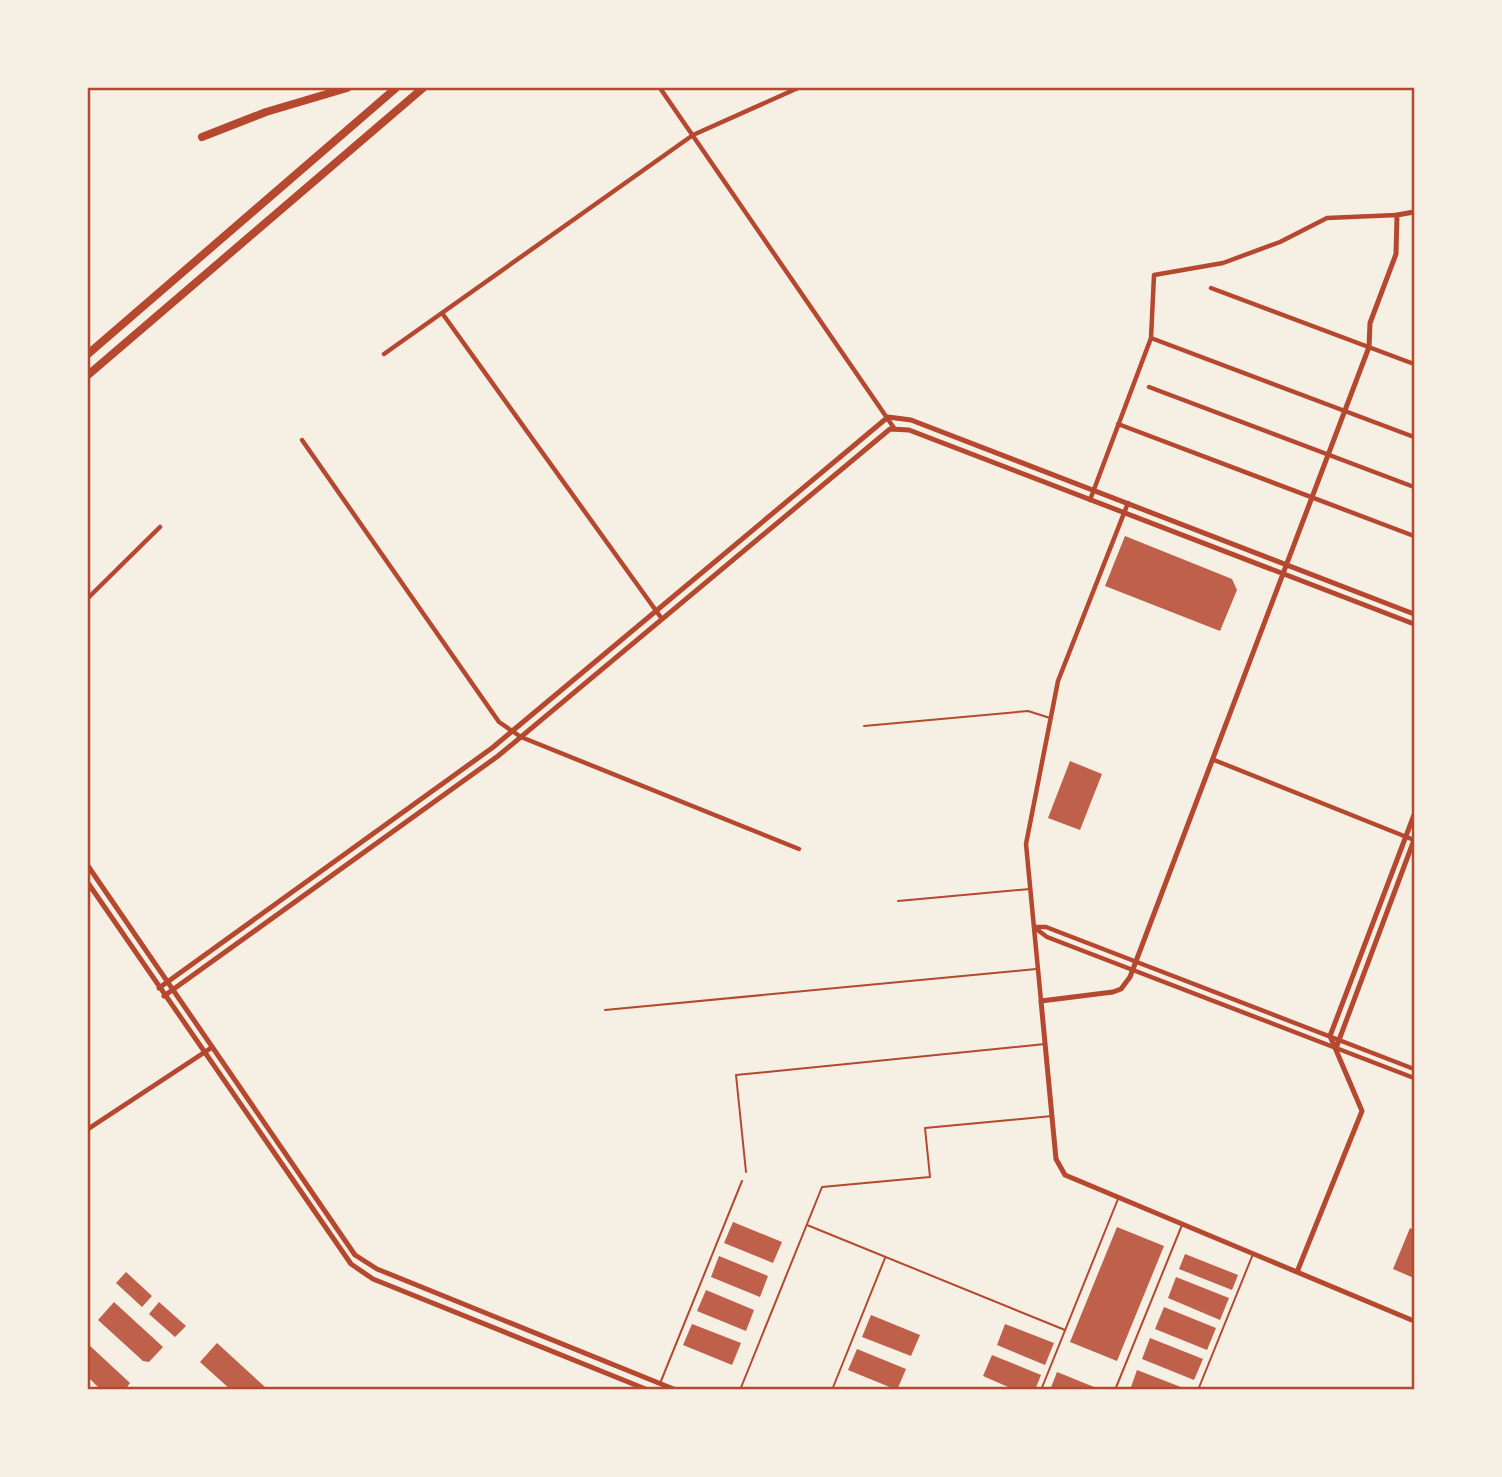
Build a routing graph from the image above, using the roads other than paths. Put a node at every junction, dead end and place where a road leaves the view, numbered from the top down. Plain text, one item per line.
1 (347, 88) edge
2 (396, 88) edge
3 (423, 88) edge
4 (660, 88) edge
5 (798, 88) edge
6 (693, 135) junction
7 (202, 137) dead end
8 (1415, 212) edge
9 (1397, 215) junction
10 (1211, 288) dead end
11 (442, 313) junction
12 (1151, 338) junction
13 (1369, 348) junction
14 (88, 354) edge
15 (384, 354) dead end
16 (1415, 364) edge
17 (88, 376) edge
18 (1149, 387) dead end
19 (1346, 411) junction
20 (888, 417) junction
21 (1118, 424) junction
22 (894, 428) junction
23 (1415, 437) edge
24 (302, 440) dead end
25 (1329, 454) junction
26 (1415, 486) edge
27 (1094, 490) junction
28 (1313, 498) junction
29 (1090, 500) junction
30 (1128, 503) junction
31 (1124, 513) junction
32 (160, 527) dead end
33 (1415, 536) edge
34 (1288, 565) junction
35 (1285, 574) junction
36 (88, 598) edge
37 (656, 611) junction
38 (1415, 614) edge
39 (662, 619) junction
40 (1415, 624) edge
41 (1050, 718) junction
42 (864, 726) dead end
43 (512, 732) junction
44 (522, 737) junction
45 (1214, 760) junction
46 (1415, 815) edge
47 (1406, 837) junction
48 (1415, 840) edge
49 (799, 849) dead end
50 (88, 866) edge
51 (88, 883) edge
52 (1030, 888) junction
53 (898, 901) dead end
54 (1034, 927) junction
55 (1136, 961) junction
56 (1038, 969) junction
57 (1132, 970) junction
58 (167, 982) junction
59 (159, 988) junction
60 (172, 990) junction
61 (164, 996) junction
62 (1041, 1000) junction
63 (605, 1010) dead end
64 (1330, 1036) junction
65 (1339, 1040) junction
66 (1045, 1044) junction
67 (211, 1048) junction
68 (1336, 1048) junction
69 (203, 1053) junction
70 (1415, 1069) edge
71 (1415, 1078) edge
72 (1052, 1116) junction
73 (88, 1129) edge
74 (746, 1172) dead end
75 (742, 1181) dead end
76 (1119, 1198) junction
77 (1182, 1224) junction
78 (807, 1225) junction
79 (1253, 1254) junction
80 (885, 1257) junction
81 (1297, 1272) junction
82 (1415, 1321) edge
83 (1065, 1330) junction
84 (659, 1386) edge
85 (648, 1390) edge
86 (676, 1390) edge
87 (740, 1390) edge
88 (832, 1390) edge
89 (1041, 1390) edge
90 (1115, 1390) edge
91 (1198, 1390) edge

1 - 7 highway
2 - 14 highway
3 - 17 highway
4 - 6 street
5 - 6 street
6 - 11 street
6 - 20 street
8 - 9 street
9 - 12 street
9 - 13 street
10 - 13 street
11 - 15 street
11 - 37 street
12 - 19 street
12 - 21 street
13 - 16 street
13 - 19 street
18 - 25 street
19 - 23 street
19 - 25 street
20 - 22 street
20 - 27 street
20 - 37 street
21 - 27 street
21 - 28 street
22 - 29 street
22 - 39 street
24 - 43 street
25 - 26 street
25 - 28 street
27 - 29 street
27 - 30 street
28 - 33 street
28 - 34 street
29 - 31 street
30 - 31 street
30 - 34 street
31 - 35 street
31 - 41 street
32 - 36 street
34 - 35 street
34 - 38 street
35 - 40 street
35 - 45 street
37 - 39 street
37 - 43 street
39 - 44 street
41 - 42 lane
41 - 52 street
43 - 44 street
43 - 58 street
44 - 49 street
44 - 60 street
45 - 47 street
45 - 55 street
46 - 47 street
47 - 48 street
47 - 64 street
48 - 65 street
50 - 58 street
51 - 59 street
52 - 53 lane
52 - 54 street
54 - 55 street
54 - 56 street
54 - 57 street
55 - 57 street
55 - 64 street
56 - 62 street
56 - 63 lane
57 - 62 street
57 - 68 street
58 - 59 street
58 - 60 street
59 - 61 street
60 - 61 street
60 - 67 street
61 - 69 street
62 - 66 street
64 - 65 street
64 - 68 street
65 - 68 street
65 - 70 street
66 - 72 street
66 - 74 lane
67 - 69 street
67 - 84 street
68 - 71 street
68 - 81 street
69 - 73 street
69 - 85 street
72 - 76 street
72 - 78 lane
75 - 84 lane
76 - 77 street
76 - 83 lane
77 - 79 street
77 - 90 lane
78 - 80 lane
78 - 87 lane
79 - 81 street
79 - 91 lane
80 - 83 lane
80 - 88 lane
81 - 82 street
83 - 89 lane
84 - 86 street

